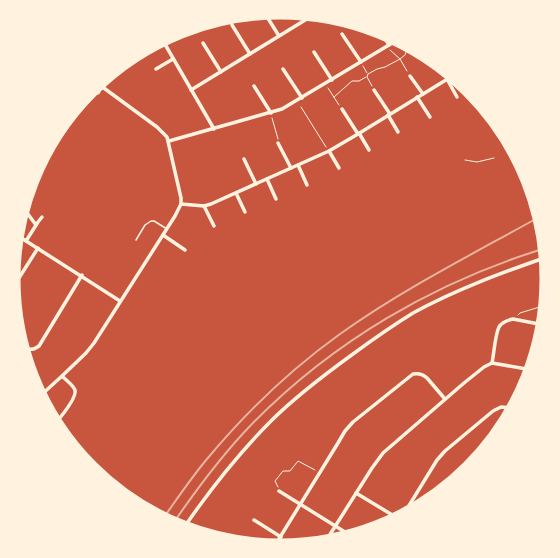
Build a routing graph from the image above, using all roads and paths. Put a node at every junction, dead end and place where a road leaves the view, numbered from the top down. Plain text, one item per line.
1 (268, 18) edge
2 (307, 19) edge
3 (232, 25) dead end
4 (342, 34) dead end
5 (280, 36) junction
6 (387, 40) edge
7 (166, 43) edge
8 (203, 43) dead end
9 (393, 43) edge
10 (390, 45) junction
11 (407, 50) edge
12 (314, 52) dead end
13 (250, 54) junction
14 (173, 59) junction
15 (400, 59) junction
16 (361, 62) junction
17 (156, 69) dead end
18 (283, 69) dead end
19 (220, 72) junction
20 (368, 74) junction
21 (410, 76) joint
22 (367, 77) junction
23 (447, 79) joint
24 (332, 80) junction
25 (326, 83) junction
26 (254, 86) dead end
27 (103, 87) joint
28 (191, 90) junction
29 (374, 90) joint
30 (95, 94) edge
31 (423, 94) junction
32 (334, 97) junction
33 (417, 97) junction
34 (457, 97) dead end
35 (302, 98) junction
36 (89, 100) edge
37 (87, 103) dead end
38 (300, 107) dead end
39 (342, 109) joint
40 (271, 113) junction
41 (389, 115) junction
42 (430, 117) dead end
43 (214, 129) junction
44 (398, 132) dead end
45 (358, 134) junction
46 (169, 141) junction
47 (278, 143) joint
48 (329, 150) junction
49 (369, 150) dead end
50 (494, 158) dead end
51 (244, 159) dead end
52 (466, 160) dead end
53 (298, 165) junction
54 (291, 168) junction
55 (339, 168) dead end
56 (267, 179) junction
57 (256, 184) junction
58 (307, 184) dead end
59 (236, 193) junction
60 (276, 199) dead end
61 (182, 204) junction
62 (204, 206) junction
63 (27, 212) edge
64 (245, 212) dead end
65 (42, 218) dead end
66 (36, 225) junction
67 (214, 226) dead end
68 (167, 229) junction
69 (163, 235) junction
70 (21, 239) edge
71 (136, 240) dead end
72 (26, 241) junction
73 (38, 248) junction
74 (185, 250) dead end
75 (541, 259) edge
76 (82, 275) junction
77 (18, 279) edge
78 (120, 301) junction
79 (540, 307) edge
80 (513, 319) junction
81 (538, 324) edge
82 (29, 350) edge
83 (492, 363) junction
84 (526, 369) edge
85 (62, 376) junction
86 (44, 393) edge
87 (446, 399) junction
88 (508, 408) edge
89 (58, 419) edge
90 (320, 472) junction
91 (279, 492) joint
92 (356, 493) junction
93 (301, 504) junction
94 (408, 507) edge
95 (393, 515) edge
96 (254, 520) dead end
97 (187, 524) edge
98 (335, 526) junction
99 (346, 532) edge
100 (329, 536) edge
101 (281, 537) junction
102 (278, 541) edge

1 - 5 street
2 - 5 street
3 - 13 street
4 - 16 street
5 - 13 street
6 - 10 street
7 - 14 street
8 - 19 street
9 - 10 street
10 - 15 path
10 - 16 street
11 - 15 path
12 - 24 street
13 - 19 street
14 - 17 street
14 - 28 street
15 - 20 path
15 - 21 path
16 - 20 path
16 - 24 street
18 - 35 street
19 - 28 street
20 - 22 path
21 - 31 street
22 - 29 path
22 - 32 path
23 - 31 street
23 - 34 street
24 - 25 street
25 - 32 path
25 - 35 street
26 - 40 street
27 - 30 path
27 - 46 street
28 - 43 street
29 - 41 street
31 - 33 street
32 - 39 path
33 - 41 street
33 - 42 street
35 - 40 street
36 - 37 path
38 - 48 path
39 - 45 street
40 - 43 street
40 - 47 path
41 - 44 street
41 - 45 street
43 - 46 street
45 - 48 street
45 - 49 street
46 - 61 street
47 - 54 street
48 - 53 street
48 - 55 street
50 - 52 path
51 - 57 street
53 - 54 street
53 - 58 street
54 - 56 street
56 - 57 street
56 - 60 street
57 - 59 street
59 - 62 street
59 - 64 street
61 - 62 street
61 - 68 street
62 - 67 street
63 - 66 street
65 - 66 street
66 - 72 street
68 - 69 street
68 - 71 lane
69 - 74 street
69 - 78 street
70 - 72 street
72 - 73 street
73 - 76 street
73 - 77 street
75 - 97 street
76 - 78 street
76 - 82 street
78 - 85 street
79 - 80 path
80 - 81 street
80 - 83 street
83 - 84 street
83 - 87 street
85 - 86 street
85 - 89 street
87 - 90 street
87 - 92 street
88 - 94 street
90 - 91 path
90 - 93 street
91 - 93 street
92 - 95 street
92 - 98 street
93 - 98 street
93 - 101 street
96 - 101 street
98 - 99 street
98 - 100 street
101 - 102 street

